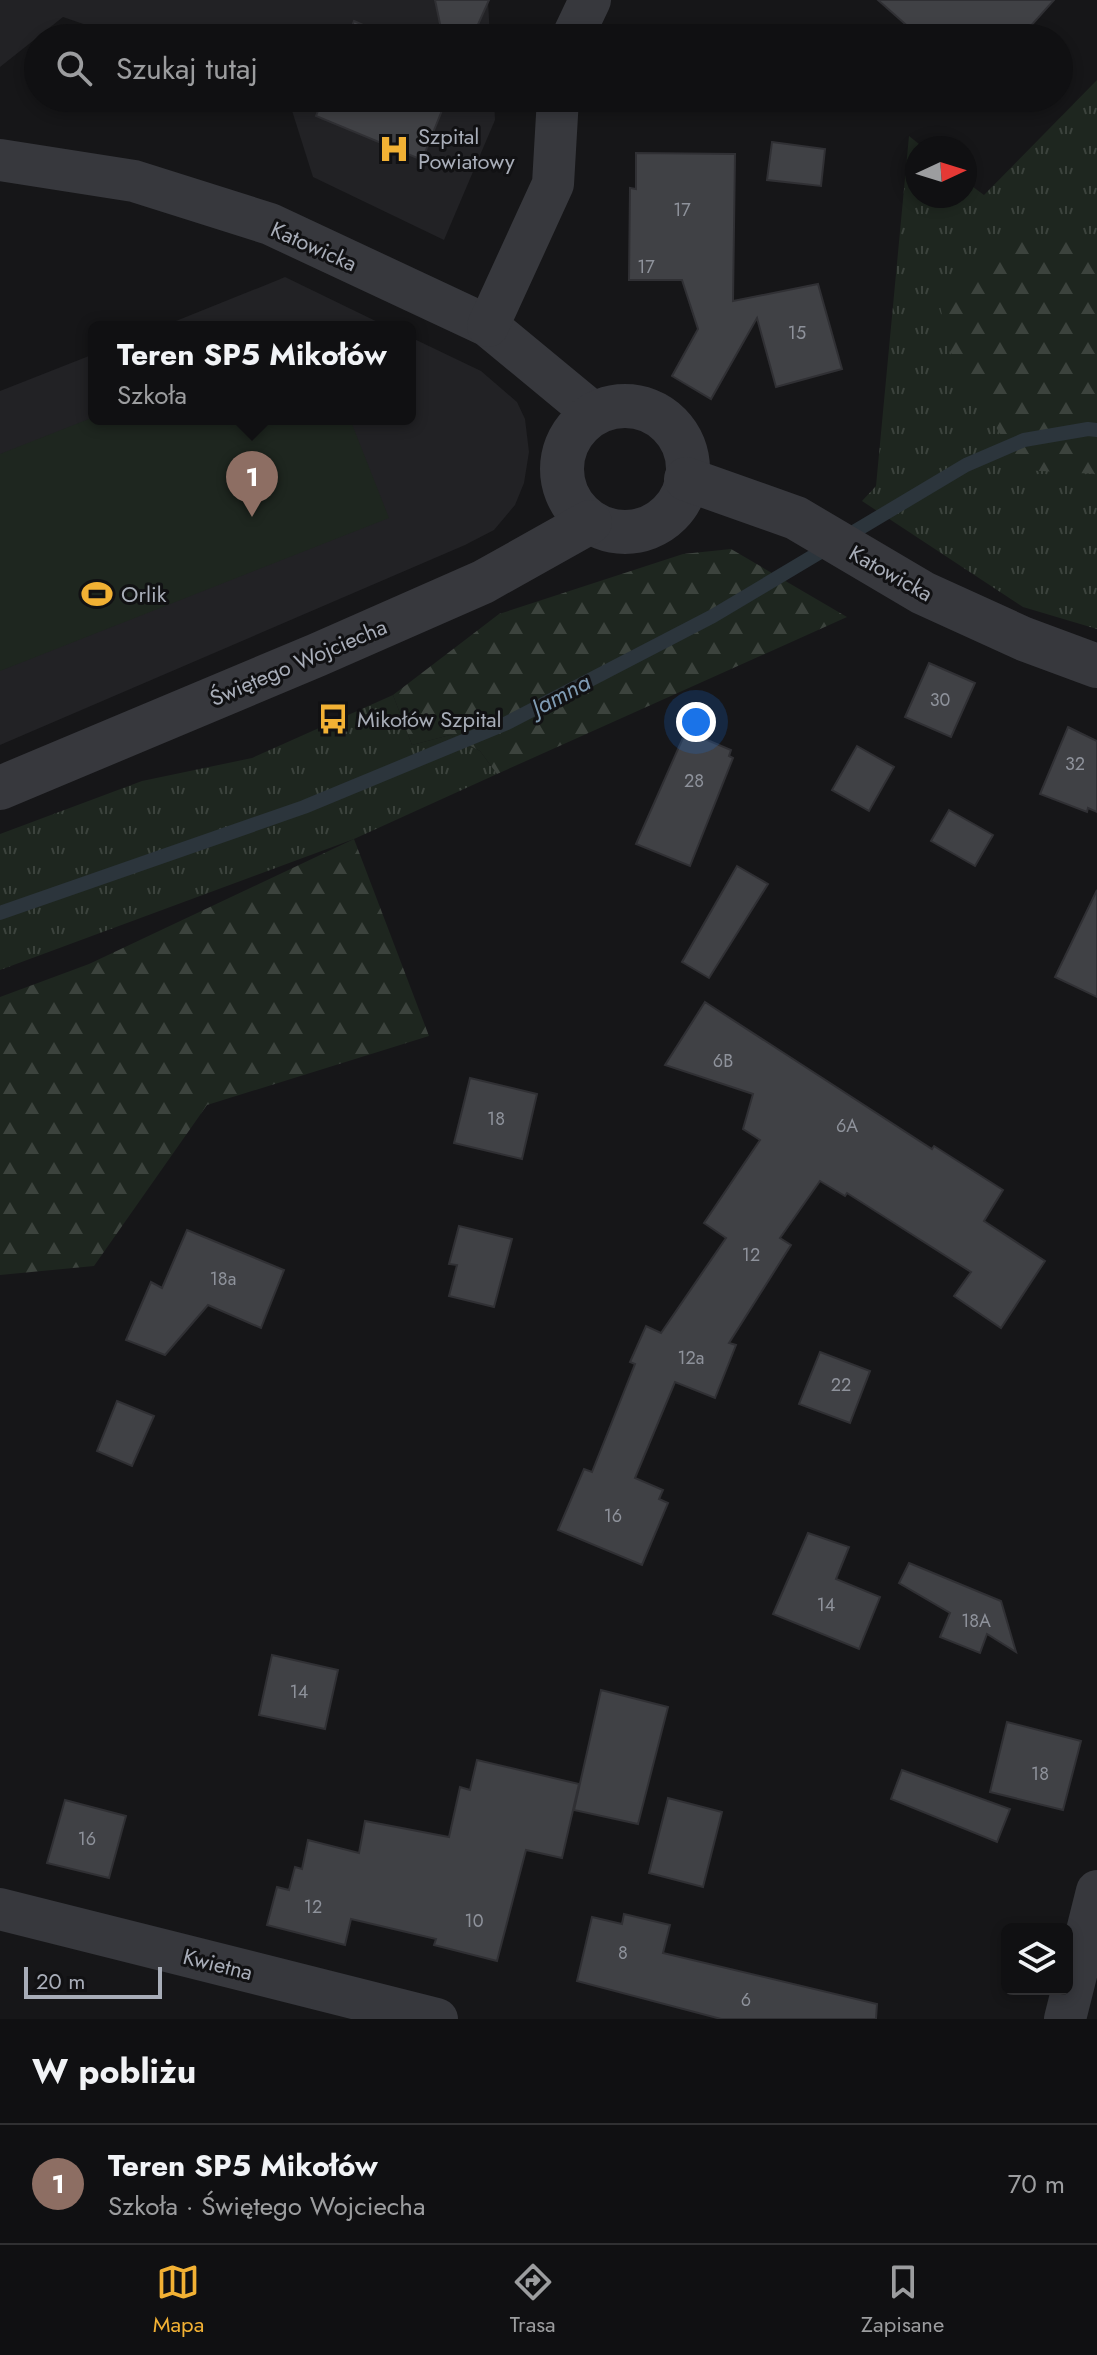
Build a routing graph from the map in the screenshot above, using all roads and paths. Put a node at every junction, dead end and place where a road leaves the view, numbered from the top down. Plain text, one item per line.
1 (590, 0) edge
2 (579, 24) edge
3 (557, 112) edge
4 (0, 160) edge
5 (488, 326) junction
6 (592, 412) junction
7 (686, 479) junction
8 (590, 522) junction
9 (1097, 666) edge
10 (0, 788) edge
11 (1097, 1891) edge
12 (0, 1909) edge
13 (437, 2019) edge
14 (1065, 2019) edge

1 - 2 street
3 - 5 street
4 - 5 street, Katowicka
5 - 6 street, Katowicka
6 - 7 street
6 - 8 street
7 - 8 street
7 - 9 street, Katowicka
8 - 10 street, Świętego Wojciecha
11 - 14 street
12 - 13 street, Kwietna

